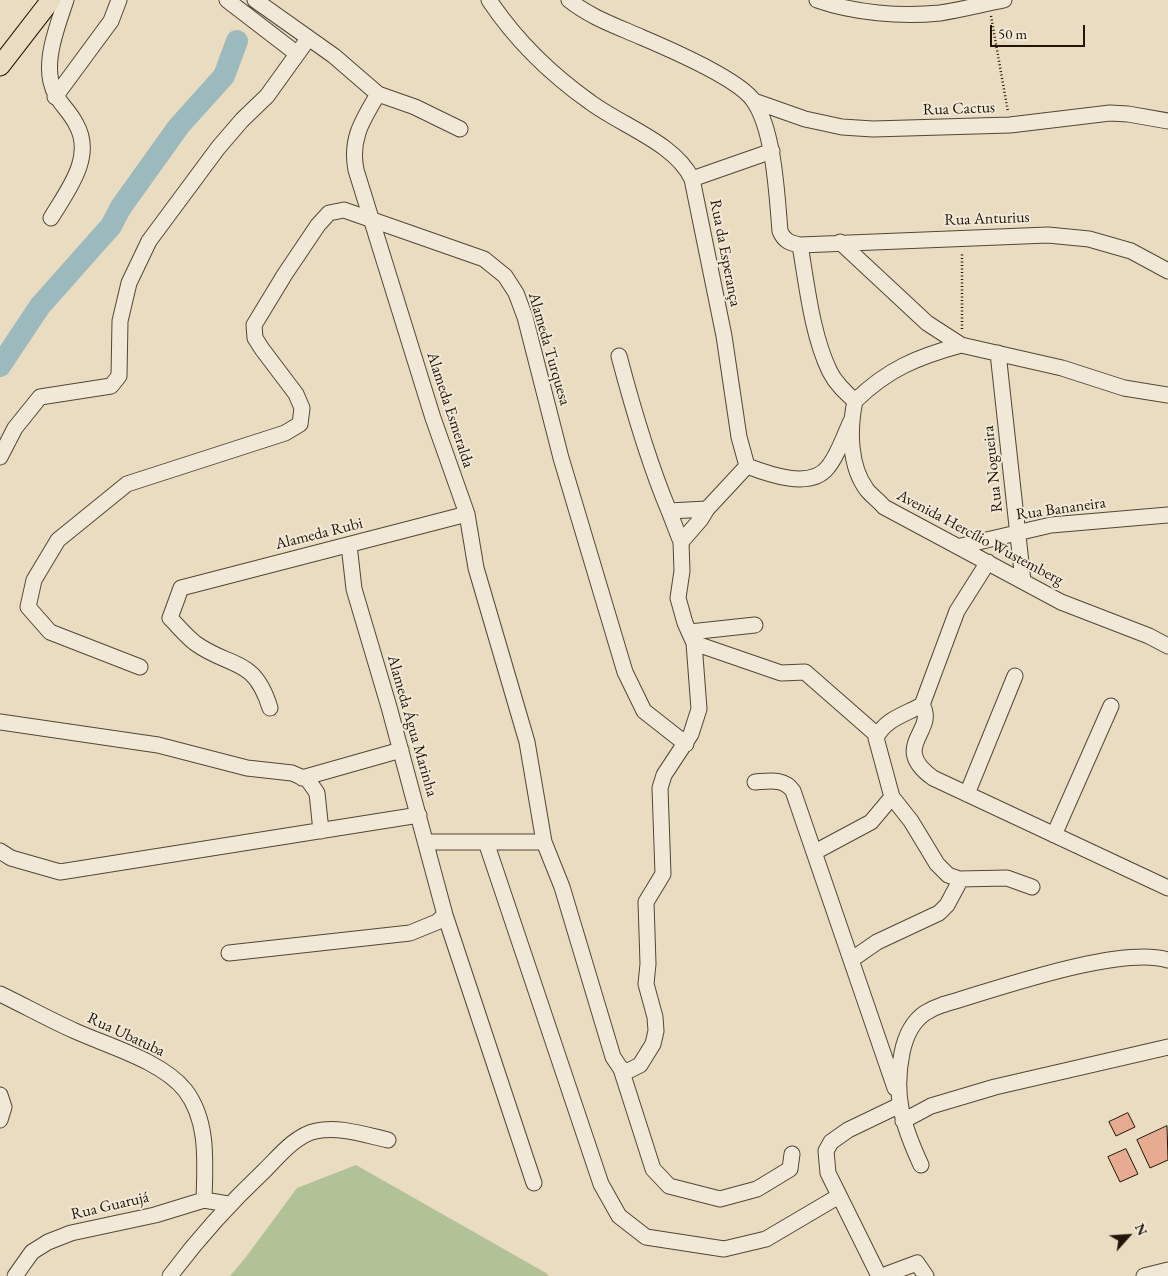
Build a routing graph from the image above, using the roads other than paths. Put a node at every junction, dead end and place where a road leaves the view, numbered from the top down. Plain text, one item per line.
1 (50, 0) edge
2 (66, 0) edge
3 (119, 0) edge
4 (227, 0) edge
5 (255, 0) edge
6 (569, 0) edge
7 (817, 0) edge
8 (1004, 0) edge
9 (493, 1) edge
10 (989, 1) edge
11 (308, 39) junction
12 (296, 54) junction
13 (0, 66) edge
14 (378, 94) junction
15 (55, 97) junction
16 (754, 100) junction
17 (1168, 121) edge
18 (460, 130) dead end
19 (772, 151) junction
20 (692, 179) junction
21 (51, 218) dead end
22 (372, 219) junction
23 (840, 242) junction
24 (800, 245) junction
25 (1168, 271) edge
26 (961, 345) junction
27 (998, 353) junction
28 (619, 356) dead end
29 (1168, 394) edge
30 (855, 401) junction
31 (851, 421) junction
32 (0, 457) edge
33 (746, 466) junction
34 (707, 509) junction
35 (669, 511) junction
36 (467, 514) junction
37 (1168, 515) edge
38 (1017, 532) junction
39 (681, 542) junction
40 (349, 545) junction
41 (960, 546) junction
42 (988, 562) junction
43 (1022, 581) junction
44 (755, 625) dead end
45 (1168, 634) edge
46 (1149, 636) junction
47 (692, 637) junction
48 (1168, 646) edge
49 (140, 667) dead end
50 (1015, 676) dead end
51 (922, 705) junction
52 (1111, 706) dead end
53 (270, 708) dead end
54 (0, 722) edge
55 (877, 735) junction
56 (686, 744) junction
57 (401, 750) junction
58 (302, 778) junction
59 (755, 782) dead end
60 (967, 794) junction
61 (892, 797) junction
62 (418, 816) junction
63 (320, 831) junction
64 (1054, 835) junction
65 (426, 842) junction
66 (486, 842) junction
67 (544, 842) junction
68 (0, 851) edge
69 (816, 852) junction
70 (961, 879) junction
71 (1032, 888) dead end
72 (1168, 888) edge
73 (445, 915) junction
74 (229, 953) dead end
75 (851, 960) junction
76 (1168, 960) edge
77 (0, 994) edge
78 (1168, 1047) edge
79 (620, 1069) junction
80 (0, 1095) edge
81 (899, 1101) junction
82 (0, 1120) edge
83 (903, 1120) junction
84 (388, 1140) dead end
85 (792, 1154) dead end
86 (921, 1165) dead end
87 (534, 1183) dead end
88 (839, 1196) junction
89 (204, 1200) junction
90 (228, 1204) junction
91 (1168, 1270) edge
92 (15, 1276) edge
93 (170, 1276) edge
94 (878, 1276) edge
95 (882, 1276) edge
96 (926, 1276) edge
97 (1144, 1276) edge

1 - 13 main road
2 - 15 street
3 - 15 street
4 - 12 street
5 - 11 street
6 - 16 street
7 - 10 street
8 - 10 street
9 - 20 street, Rua da Esperança
11 - 12 street
11 - 14 street
12 - 32 street
14 - 18 street
14 - 22 street, Alameda Esmeralda
15 - 21 street
16 - 17 street, Rua Cactus
16 - 19 street
19 - 20 street
19 - 24 street
20 - 33 street, Rua da Esperança
22 - 36 street, Alameda Esmeralda
22 - 49 street, Alameda Turquesa
22 - 56 street, Alameda Turquesa
23 - 24 street, Rua Anturius
23 - 25 street, Rua Anturius
23 - 26 street
24 - 30 street
26 - 27 street
26 - 30 street
27 - 29 street
27 - 38 street, Rua Nogueira
28 - 35 street
30 - 31 street, Avenida Hercílio Wustemberg
31 - 33 street
31 - 41 street, Avenida Hercílio Wustemberg
33 - 34 street
34 - 35 street
34 - 39 street
35 - 39 street
36 - 40 street, Alameda Rubi
36 - 67 street, Alameda Esmeralda
37 - 38 street, Rua Bananeira
38 - 41 street, Rua Bananeira
38 - 43 street, Rua Nogueira
39 - 47 street
40 - 53 street, Alameda Rubi
40 - 57 street, Alameda Água Marinha
41 - 42 street, Avenida Hercílio Wustemberg
42 - 43 street, Avenida Hercílio Wustemberg
42 - 51 street
43 - 46 street, Avenida Hercílio Wustemberg
44 - 47 street
45 - 46 street
46 - 48 street, Avenida Hercílio Wustemberg
47 - 55 street
47 - 56 street
50 - 60 street
51 - 55 street
51 - 60 street
52 - 64 street
54 - 58 street
55 - 61 street
56 - 79 street
57 - 58 street
57 - 62 street, Alameda Água Marinha
58 - 63 street
59 - 69 street
60 - 64 street
61 - 69 street
61 - 70 street
62 - 63 street
62 - 65 street, Alameda Água Marinha
63 - 68 street
64 - 72 street
65 - 66 street
65 - 73 street, Alameda Água Marinha
66 - 67 street
66 - 88 street
67 - 79 street, Alameda Esmeralda
69 - 75 street
70 - 71 street
70 - 75 street
73 - 74 street
73 - 87 street, Alameda Água Marinha
75 - 81 street
76 - 81 street
77 - 89 street, Rua Ubatuba
78 - 83 street
79 - 85 street, Alameda Esmeralda
80 - 82 street
81 - 83 street
81 - 88 street
83 - 86 street
84 - 90 street
88 - 94 street
89 - 90 street, Rua Guarujá
89 - 92 street, Rua Guarujá
90 - 93 street
91 - 97 street
95 - 96 street

